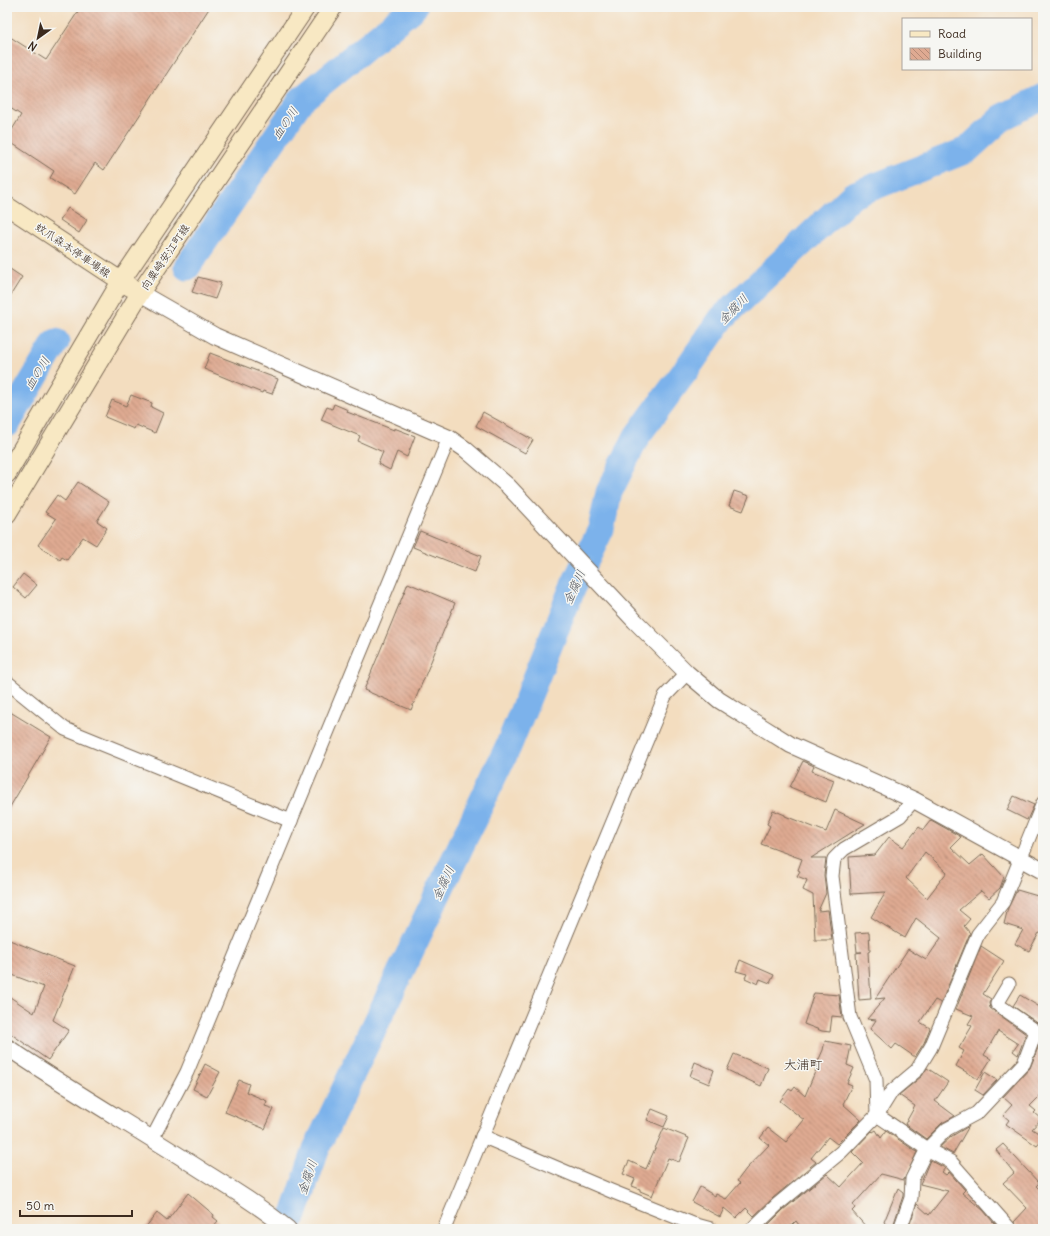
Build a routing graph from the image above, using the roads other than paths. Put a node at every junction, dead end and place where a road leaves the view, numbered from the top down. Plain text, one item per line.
1 (306, 7) edge
2 (333, 7) edge
3 (7, 206) edge
4 (120, 281) junction
5 (140, 293) junction
6 (449, 438) junction
7 (7, 474) edge
8 (7, 514) edge
9 (687, 673) junction
10 (7, 682) edge
11 (914, 800) junction
12 (1043, 803) edge
13 (291, 821) junction
14 (1021, 858) junction
15 (1043, 871) edge
16 (1009, 984) dead end
17 (7, 1047) edge
18 (877, 1115) junction
19 (482, 1136) junction
20 (152, 1139) junction
21 (926, 1149) junction
22 (288, 1229) edge
23 (444, 1229) edge
24 (711, 1229) edge
25 (752, 1229) edge
26 (900, 1229) edge
27 (1010, 1229) edge

1 - 4 main road
2 - 5 main road, 向粟崎安江町線
3 - 4 main road, 蚊爪森本停車場線
4 - 5 main road, 蚊爪森本停車場線
4 - 7 main road
5 - 6 street
5 - 8 main road, 向粟崎安江町線
6 - 9 street
6 - 13 street
9 - 11 street
9 - 19 street
10 - 13 street
11 - 14 street
11 - 18 street
12 - 14 street
13 - 20 street
14 - 15 street
14 - 18 street
16 - 21 street
17 - 20 street
18 - 21 street
18 - 25 street
19 - 23 street
19 - 24 street
20 - 22 street
21 - 26 street
21 - 27 street

